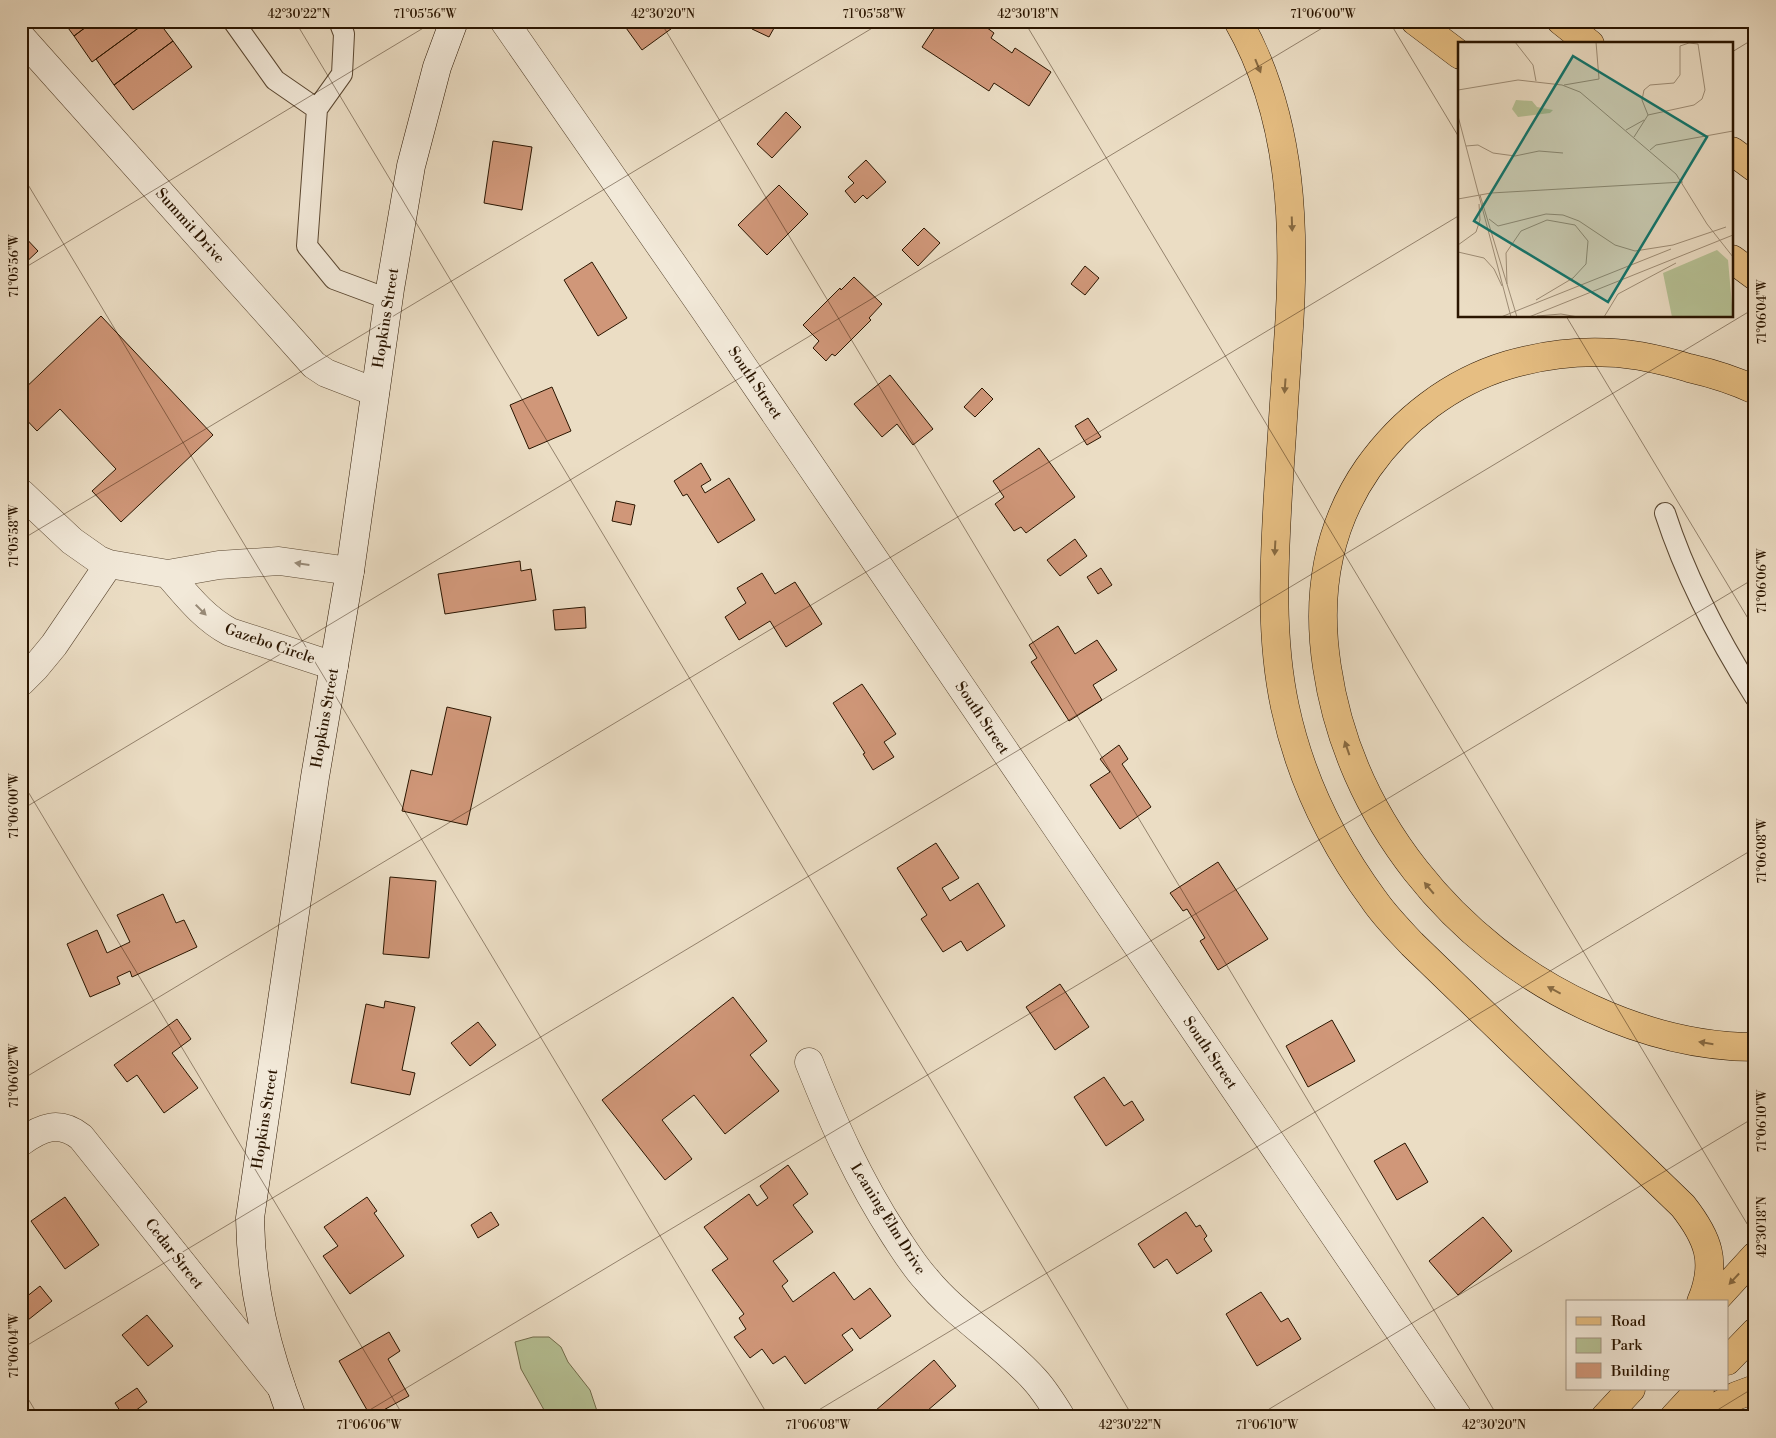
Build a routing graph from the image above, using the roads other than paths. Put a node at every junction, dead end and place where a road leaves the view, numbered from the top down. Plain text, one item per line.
1 (233, 21) edge
2 (339, 21) edge
3 (454, 21) edge
4 (504, 21) edge
5 (1238, 21) edge
6 (1415, 21) edge
7 (1561, 21) edge
8 (21, 38) edge
9 (1587, 42) edge
10 (1458, 53) edge
11 (317, 109) junction
12 (1734, 152) edge
13 (1755, 168) edge
14 (1734, 260) edge
15 (1755, 276) edge
16 (388, 299) junction
17 (1755, 390) edge
18 (375, 392) junction
19 (21, 493) edge
20 (1665, 513) dead end
21 (109, 564) junction
22 (350, 571) junction
23 (168, 574) junction
24 (334, 666) junction
25 (21, 682) edge
26 (1755, 698) edge
27 (1755, 1047) edge
28 (810, 1062) dead end
29 (21, 1142) edge
30 (1755, 1256) edge
31 (1702, 1300) edge
32 (1715, 1300) edge
33 (1755, 1332) edge
34 (1728, 1360) edge
35 (281, 1387) junction
36 (1755, 1389) edge
37 (1630, 1390) edge
38 (1699, 1390) edge
39 (292, 1417) edge
40 (1061, 1417) edge
41 (1458, 1417) edge
42 (1604, 1417) edge
43 (1674, 1417) edge
44 (1697, 1417) edge

1 - 11 lane
2 - 11 lane
3 - 16 street, Hopkins Street
4 - 41 street, South Street
5 -> 31 main road
6 - 10 main road
7 - 9 main road
8 - 18 street, Summit Drive
11 - 16 lane
12 - 13 main road
14 - 15 main road
16 - 18 street, Hopkins Street
27 -> 17 main road
18 - 22 street, Hopkins Street
19 - 21 street
20 - 26 lane
21 - 23 street
21 - 25 street
22 -> 23 street
22 - 24 street, Hopkins Street
23 -> 24 street, Gazebo Circle
24 - 35 street, Hopkins Street
28 - 40 street, Leaning Elm Drive
29 - 35 street, Cedar Street
30 -> 32 main road
33 - 34 main road
35 - 39 street, Hopkins Street
36 - 44 main road
37 - 42 main road
38 - 43 main road

